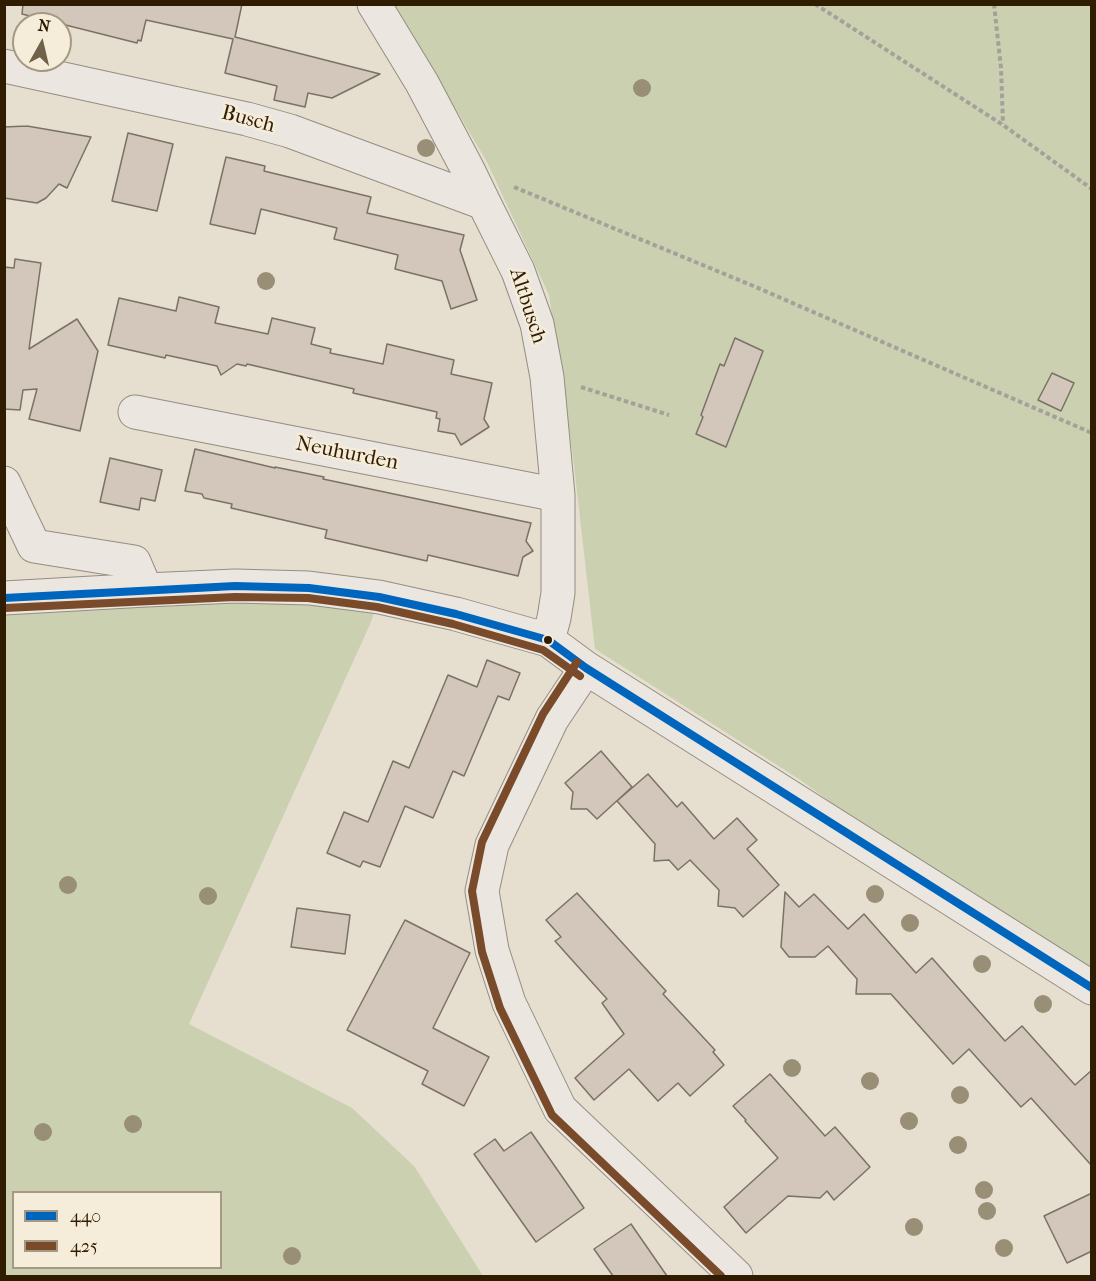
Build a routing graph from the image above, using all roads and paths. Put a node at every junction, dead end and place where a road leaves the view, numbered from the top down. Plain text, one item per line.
1 (374, 4) edge
2 (815, 4) edge
3 (994, 4) edge
4 (4, 66) edge
5 (1003, 125) junction
6 (468, 170) junction
7 (1092, 189) edge
8 (483, 203) junction
9 (547, 377) junction
10 (135, 412) dead end
11 (669, 415) dead end
12 (1092, 433) edge
13 (4, 483) edge
14 (558, 495) junction
15 (146, 590) junction
16 (4, 598) edge
17 (548, 640) junction
18 (586, 668) junction
19 (1092, 988) edge
20 (736, 1276) edge

1 - 6 street, Altbusch
2 - 5 path
3 - 5 path
4 - 8 street, Busch
5 - 7 path
6 - 8 street, Altbusch
6 - 12 path
8 - 9 street, Altbusch
9 - 11 path
9 - 14 street, Altbusch
10 - 14 street, Neuhurden
13 - 15 street
14 - 17 street, Altbusch
15 - 16 street
15 - 17 street
17 - 18 street
18 - 19 street
18 - 20 street

